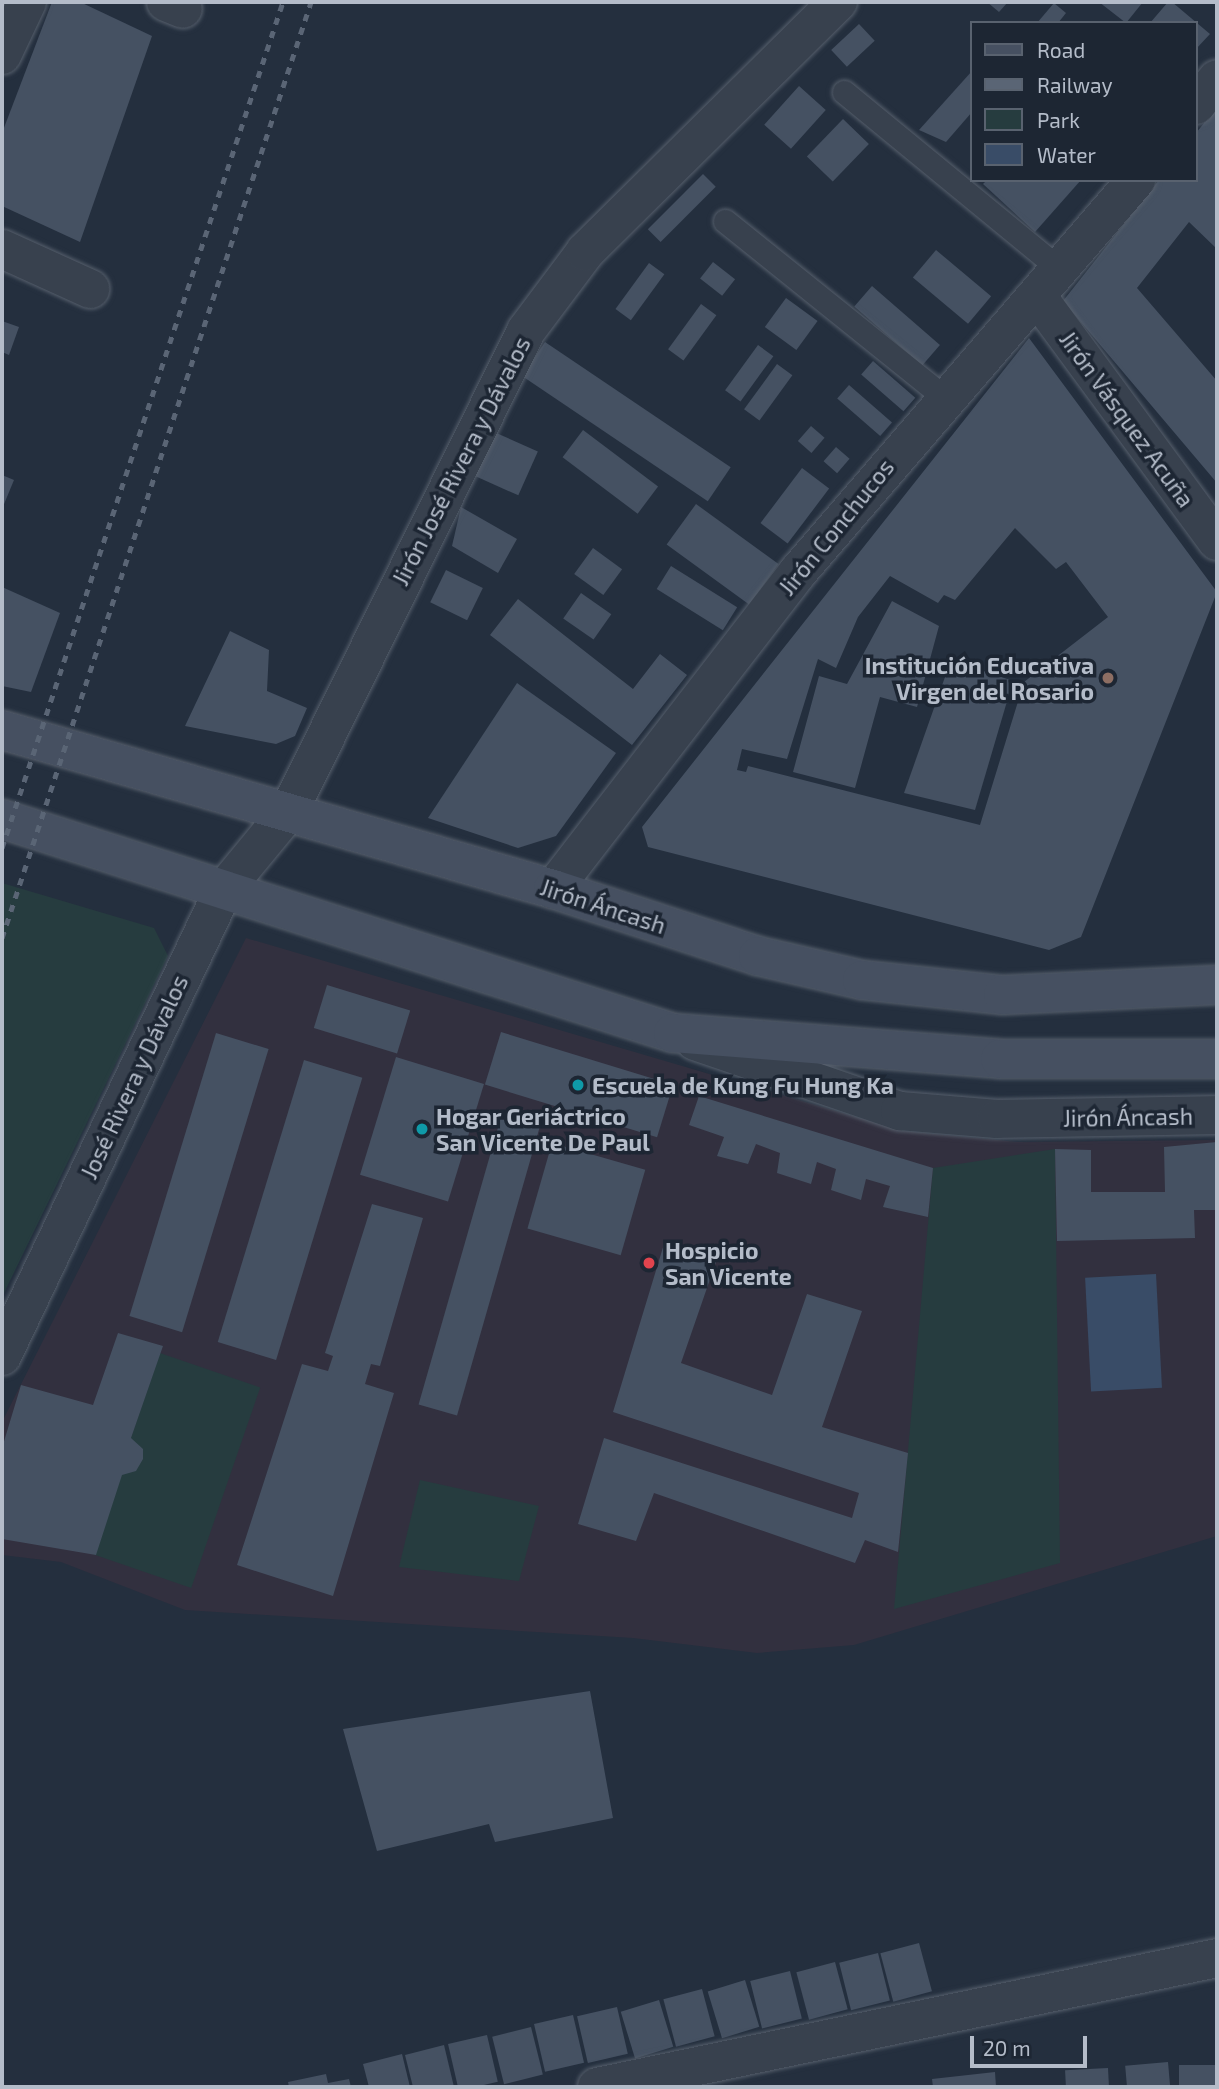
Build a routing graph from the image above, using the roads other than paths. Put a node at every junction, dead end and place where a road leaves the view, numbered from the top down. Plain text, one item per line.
1 (27, 2) edge
2 (838, 2) edge
3 (2, 55) edge
4 (1217, 79) edge
5 (844, 92) dead end
6 (1198, 103) edge
7 (1134, 182) edge
8 (725, 220) dead end
9 (2, 249) edge
10 (1049, 283) junction
11 (90, 289) dead end
12 (944, 397) junction
13 (1217, 541) edge
14 (2, 730) edge
15 (289, 811) junction
16 (2, 820) edge
17 (553, 889) junction
18 (223, 891) junction
19 (1211, 988) edge
20 (673, 1033) junction
21 (1217, 1059) edge
22 (1217, 1115) edge
23 (2, 1356) edge
24 (1217, 1958) edge
25 (597, 2087) edge

1 - 3 street
2 - 15 street, Jirón José Rivera y Dávalos
4 - 6 street
5 - 10 lane
7 - 10 street, Jirón Conchucos
8 - 12 lane
9 - 11 street
10 - 12 street, Jirón Conchucos
10 - 13 street, Jirón Vásquez Acuña
12 - 17 street, Jirón Conchucos
14 - 15 main road, Jirón Áncash
15 - 17 main road, Jirón Áncash
15 - 18 street, José Rivera y Dávalos
16 - 18 main road, Jirón Áncash
17 - 19 main road, Jirón Áncash
18 - 20 main road, Jirón Áncash
18 - 23 street, José Rivera y Dávalos
20 - 21 main road, Jirón Áncash
20 - 22 street, Jirón Áncash
24 - 25 street

